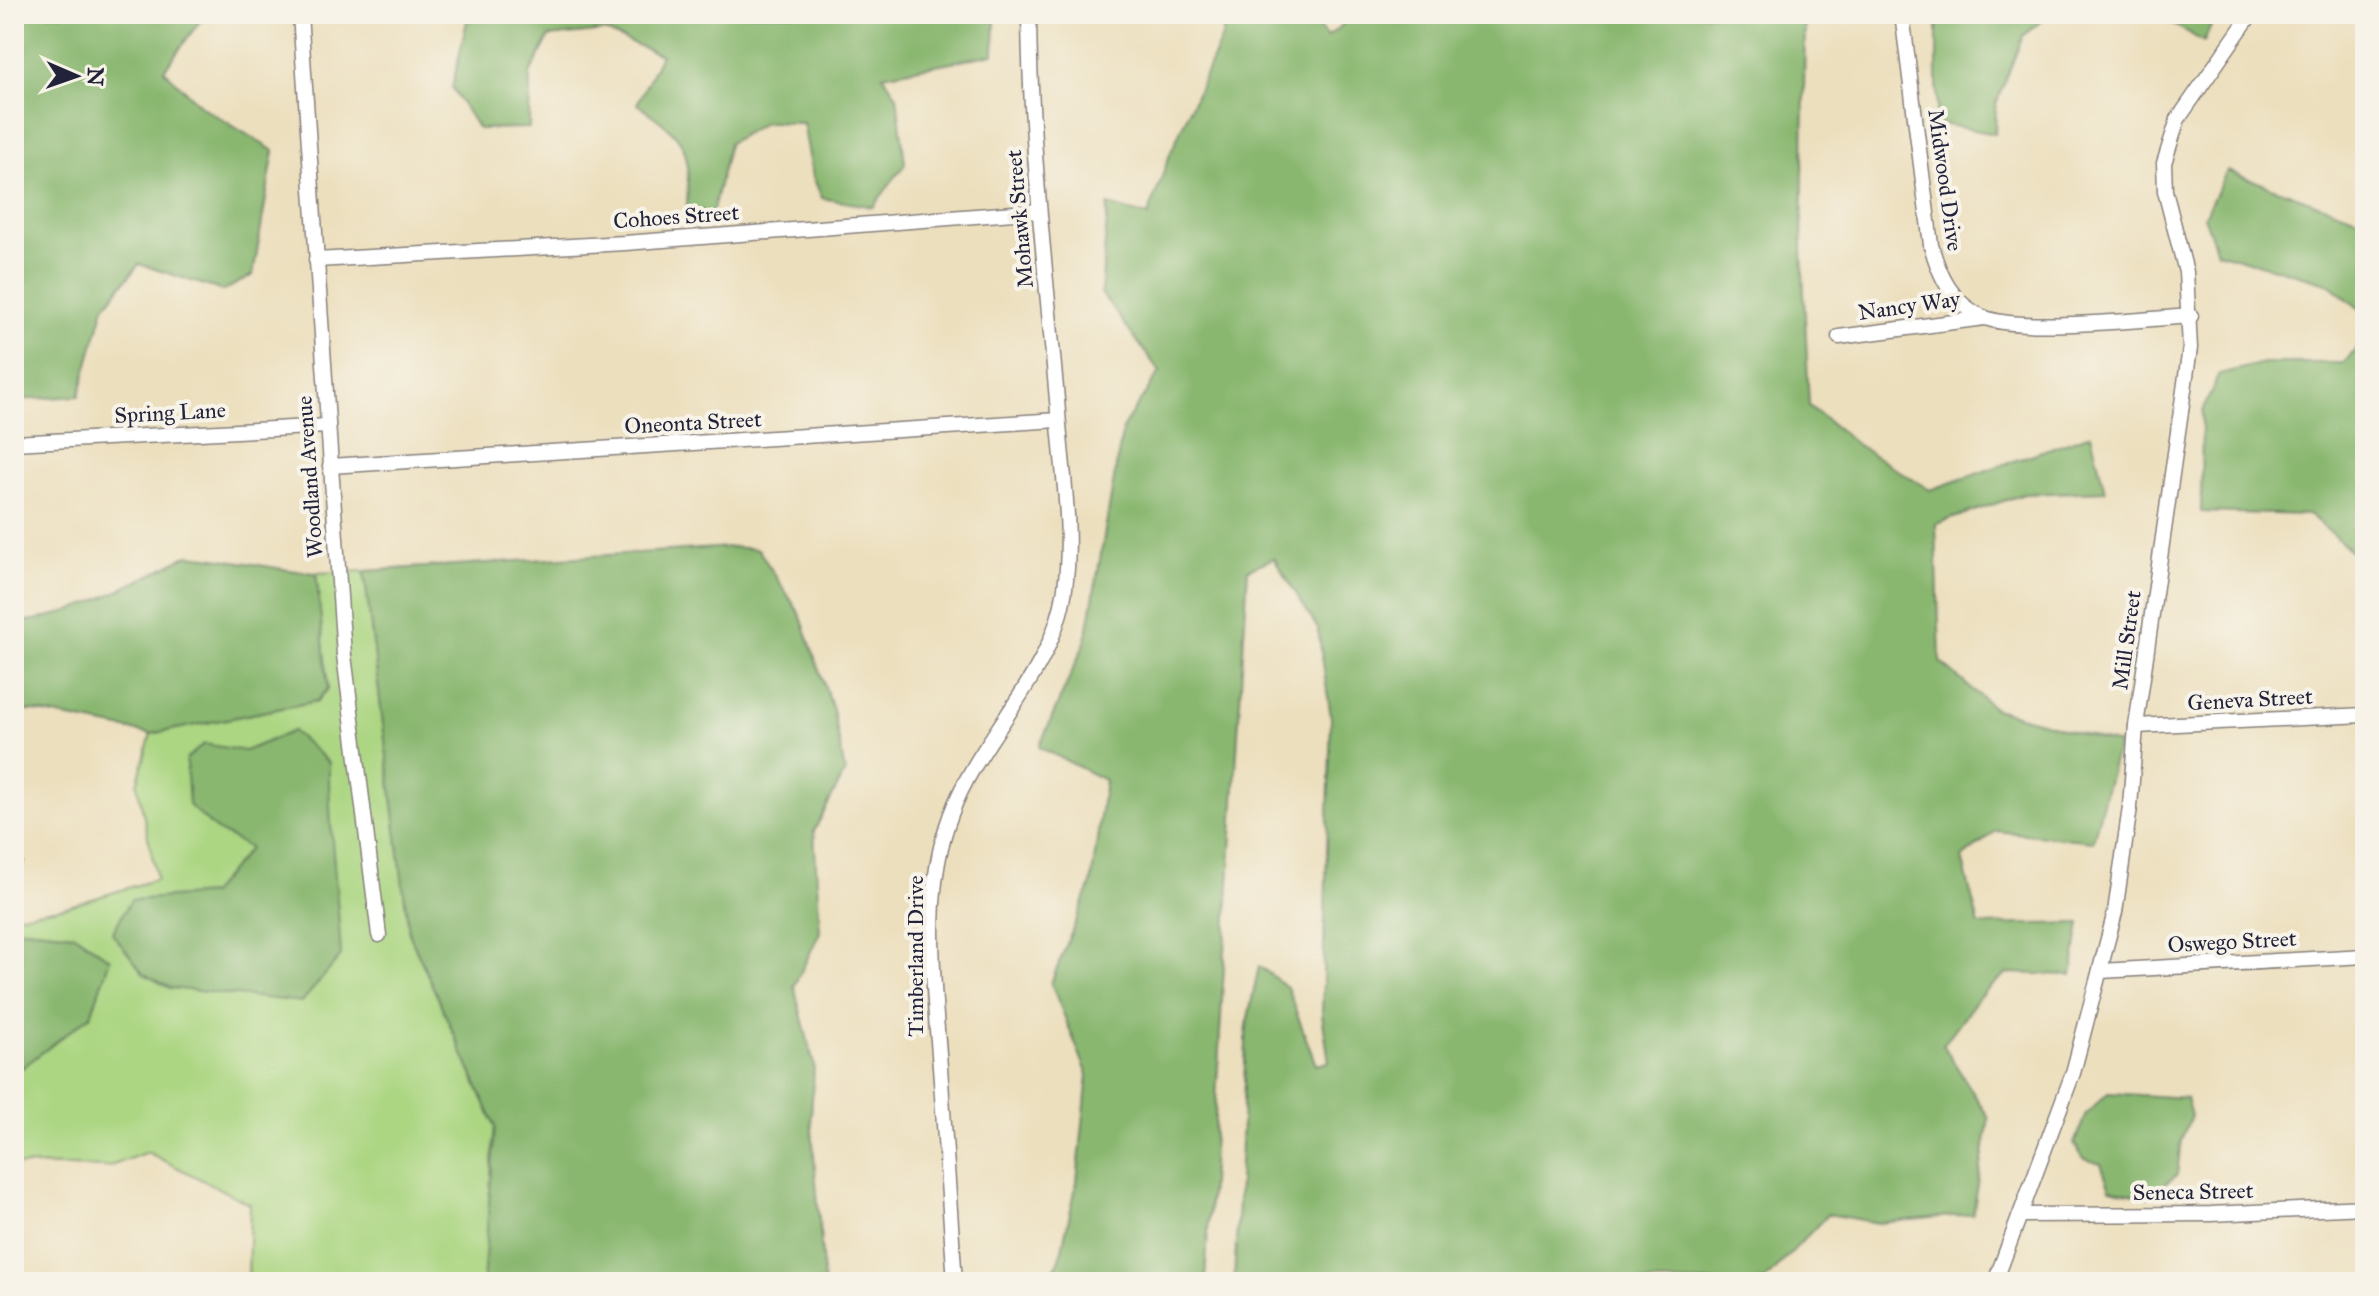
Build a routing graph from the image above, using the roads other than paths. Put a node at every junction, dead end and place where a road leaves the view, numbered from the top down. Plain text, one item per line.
1 (300, 14) edge
2 (1029, 14) edge
3 (1902, 14) edge
4 (2251, 14) edge
5 (1039, 211) junction
6 (316, 260) junction
7 (2191, 316) junction
8 (1984, 318) junction
9 (1839, 337) dead end
10 (1058, 420) junction
11 (328, 426) junction
12 (14, 443) edge
13 (330, 466) junction
14 (2365, 715) edge
15 (2136, 726) junction
16 (379, 935) dead end
17 (2365, 956) edge
18 (2101, 971) junction
19 (2365, 1207) edge
20 (2023, 1215) junction
21 (955, 1282) edge
22 (1995, 1282) edge

1 - 6 street, Woodland Avenue
2 - 5 street, Mohawk Street
3 - 8 street, Midwood Drive
4 - 7 street, Mill Street
5 - 6 street, Cohoes Street
5 - 10 street, Mohawk Street
6 - 11 street, Woodland Avenue
7 - 8 street
7 - 15 street, Mill Street
8 - 9 street, Nancy Way
10 - 13 street, Oneonta Street
10 - 21 street, Timberland Drive
11 - 12 street, Spring Lane
11 - 13 street, Woodland Avenue
13 - 16 street, Woodland Avenue
14 - 15 street, Geneva Street
15 - 18 street, Mill Street
17 - 18 street, Oswego Street
18 - 20 street, Mill Street
19 - 20 street, Seneca Street
20 - 22 street, Mill Street

